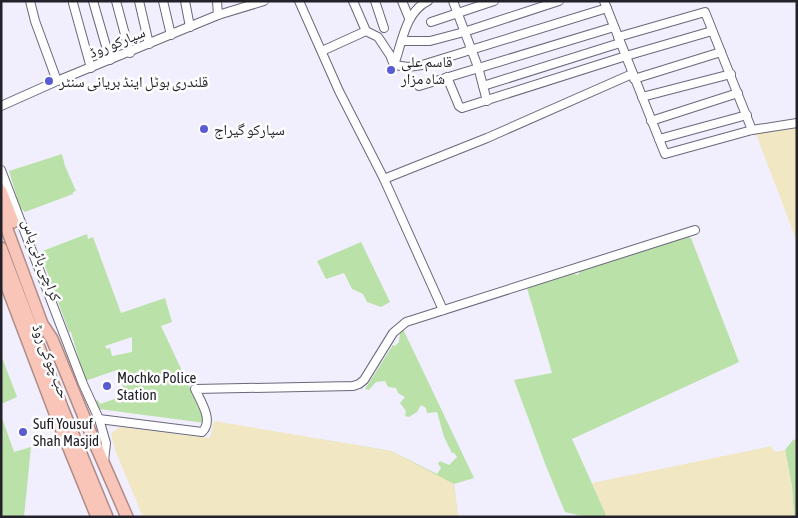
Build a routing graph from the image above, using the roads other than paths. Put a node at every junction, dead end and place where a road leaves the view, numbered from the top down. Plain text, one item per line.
1 (30, 1) edge
2 (93, 1) edge
3 (116, 1) edge
4 (138, 1) edge
5 (163, 1) edge
6 (185, 1) edge
7 (217, 1) edge
8 (256, 1) edge
9 (264, 1) edge
10 (299, 1) edge
11 (353, 1) edge
12 (375, 1) edge
13 (402, 1) edge
14 (453, 1) edge
15 (494, 1) edge
16 (559, 1) edge
17 (425, 2) edge
18 (73, 3) dead end
19 (606, 5) edge
20 (244, 7) junction
21 (456, 13) junction
22 (218, 15) junction
23 (409, 18) junction
24 (430, 22) dead end
25 (614, 26) junction
26 (190, 27) junction
27 (384, 28) dead end
28 (366, 31) junction
29 (712, 31) junction
30 (464, 32) junction
31 (171, 36) junction
32 (619, 40) junction
33 (402, 41) junction
34 (149, 44) junction
35 (322, 50) junction
36 (471, 50) junction
37 (130, 52) junction
38 (721, 52) junction
39 (626, 56) junction
40 (110, 60) junction
41 (394, 65) junction
42 (478, 67) junction
43 (91, 68) junction
44 (731, 74) junction
45 (633, 76) junction
46 (447, 77) junction
47 (57, 81) junction
48 (419, 86) dead end
49 (483, 86) junction
50 (738, 93) junction
51 (642, 97) junction
52 (487, 101) junction
53 (1, 106) edge
54 (747, 114) junction
55 (651, 121) junction
56 (797, 123) edge
57 (752, 130) junction
58 (659, 139) junction
59 (1, 170) edge
60 (384, 179) junction
61 (1, 192) edge
62 (1, 213) edge
63 (695, 230) dead end
64 (1, 248) edge
65 (2, 277) edge
66 (34, 291) junction
67 (443, 310) junction
68 (99, 419) junction
69 (104, 464) junction
70 (97, 517) edge
71 (106, 517) edge
72 (127, 517) edge

1 - 47 street
2 - 40 street
3 - 37 street
4 - 34 street
5 - 31 street
6 - 26 street
7 - 22 street
8 - 20 street, سپارکو روڈ
9 - 20 street, سپارکو روڈ
10 - 35 street
11 - 28 street
12 - 27 street
13 - 23 street
14 - 21 street
15 - 21 street
16 - 30 street
17 - 23 street
18 - 43 street
19 - 25 street
19 - 36 street
20 - 22 street, سپارکو روڈ
21 - 24 street
21 - 30 street
22 - 26 street, سپارکو روڈ
23 - 33 street
25 - 32 street
25 - 42 street
26 - 31 street, سپارکو روڈ
28 - 35 street
28 - 41 street
29 - 32 street
29 - 38 street
29 - 39 street
30 - 33 street
30 - 36 street
31 - 34 street, سپارکو روڈ
32 - 39 street
32 - 49 street
33 - 41 street
34 - 37 street, سپارکو روڈ
35 - 60 street
36 - 41 street
36 - 42 street
37 - 40 street, سپارکو روڈ
38 - 44 street
38 - 45 street
39 - 45 street
39 - 52 street
40 - 43 street, سپارکو روڈ
42 - 46 street
42 - 49 street
43 - 47 street, سپارکو روڈ
44 - 50 street
44 - 51 street
45 - 51 street
45 - 60 street
46 - 48 street
46 - 52 street
47 - 53 street, سپارکو روڈ
49 - 52 street
50 - 54 street
50 - 55 street
51 - 55 street
54 - 57 street
54 - 58 street
55 - 58 street
56 - 57 street
57 - 58 street
59 - 68 street
60 - 67 street
61 - 66 highway, کراچی بائی پاس
62 - 66 highway, کراچی بائی پاس
63 - 67 street
64 - 71 highway
65 - 70 highway, حب چوکی روڈ
66 - 69 highway, کراچی بائی پاس
67 - 68 street
68 - 69 street
69 - 72 highway, کراچی بائی پاس

